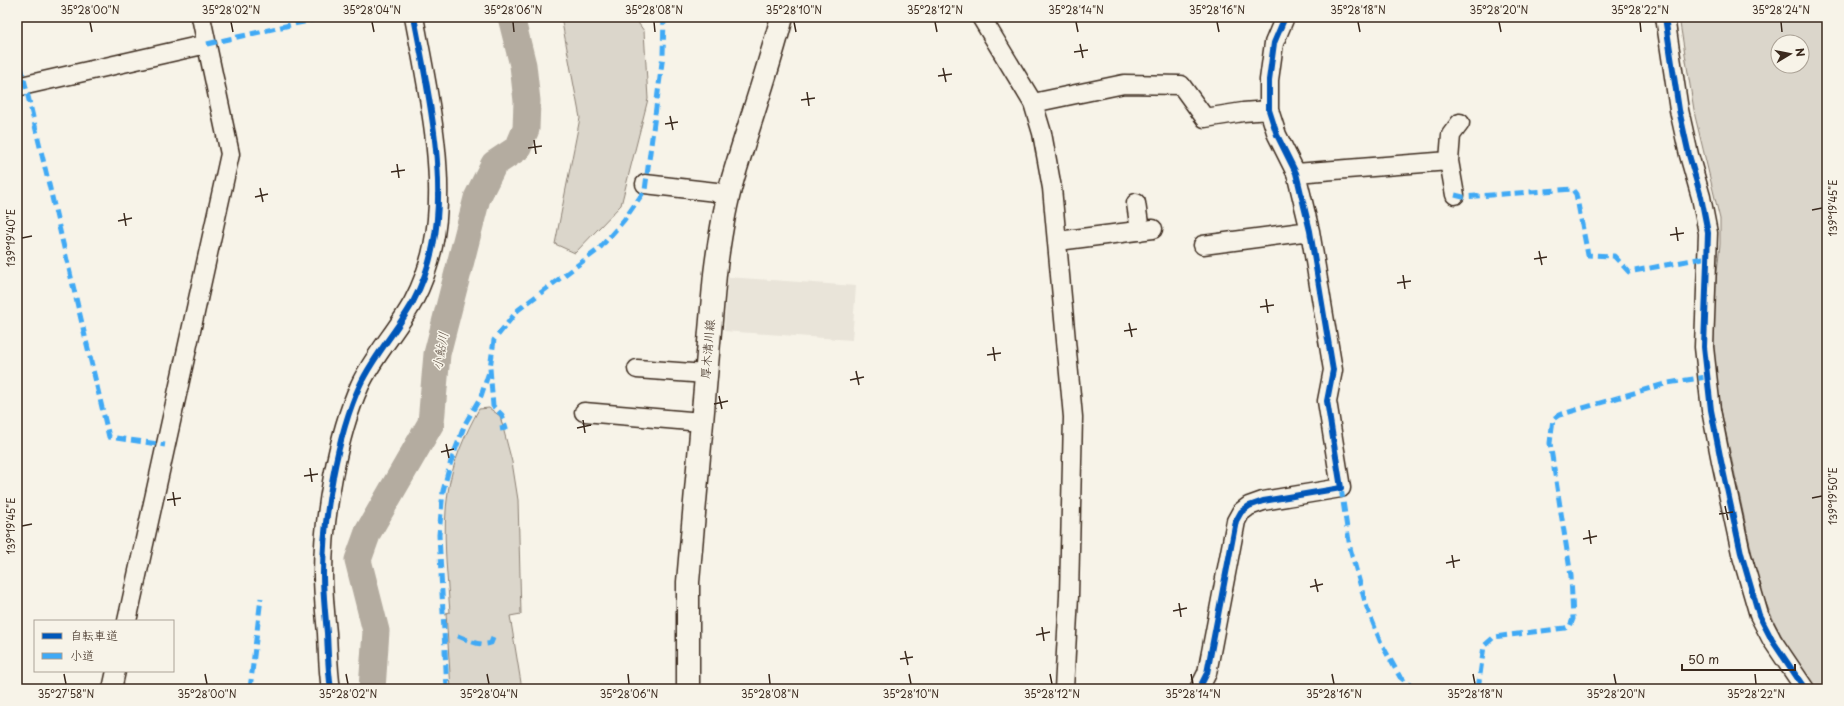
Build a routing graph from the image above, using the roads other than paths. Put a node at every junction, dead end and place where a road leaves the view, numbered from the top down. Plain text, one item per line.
1 (200, 17) edge
2 (414, 17) edge
3 (782, 17) edge
4 (981, 17) edge
5 (1285, 17) edge
6 (1665, 17) edge
7 (207, 44) junction
8 (17, 87) edge
9 (1033, 102) junction
10 (1269, 110) junction
11 (1460, 123) dead end
12 (1449, 161) junction
13 (1296, 173) junction
14 (645, 184) dead end
15 (1455, 195) dead end
16 (728, 201) junction
17 (1136, 203) dead end
18 (1310, 231) junction
19 (1058, 241) junction
20 (1203, 245) dead end
21 (637, 369) dead end
22 (706, 374) junction
23 (584, 412) dead end
24 (702, 422) junction
25 (127, 620) edge
26 (116, 672) edge
27 (112, 689) edge
28 (331, 689) edge
29 (688, 689) edge
30 (1064, 689) edge
31 (1199, 689) edge
32 (1805, 689) edge

1 - 7 street
2 - 28 street
3 - 16 main road, 厚木清川線
4 - 9 street
5 - 10 street
6 - 32 street
7 - 8 street
7 - 25 street
9 - 10 street
9 - 19 street
10 - 13 street
11 - 12 street
12 - 13 street
12 - 15 street
13 - 18 street
14 - 16 street
16 - 22 main road, 厚木清川線
17 - 19 street
18 - 20 street
18 - 31 street
19 - 30 street
21 - 22 street
22 - 24 main road, 厚木清川線
23 - 24 street
24 - 29 main road, 厚木清川線
26 - 27 street

